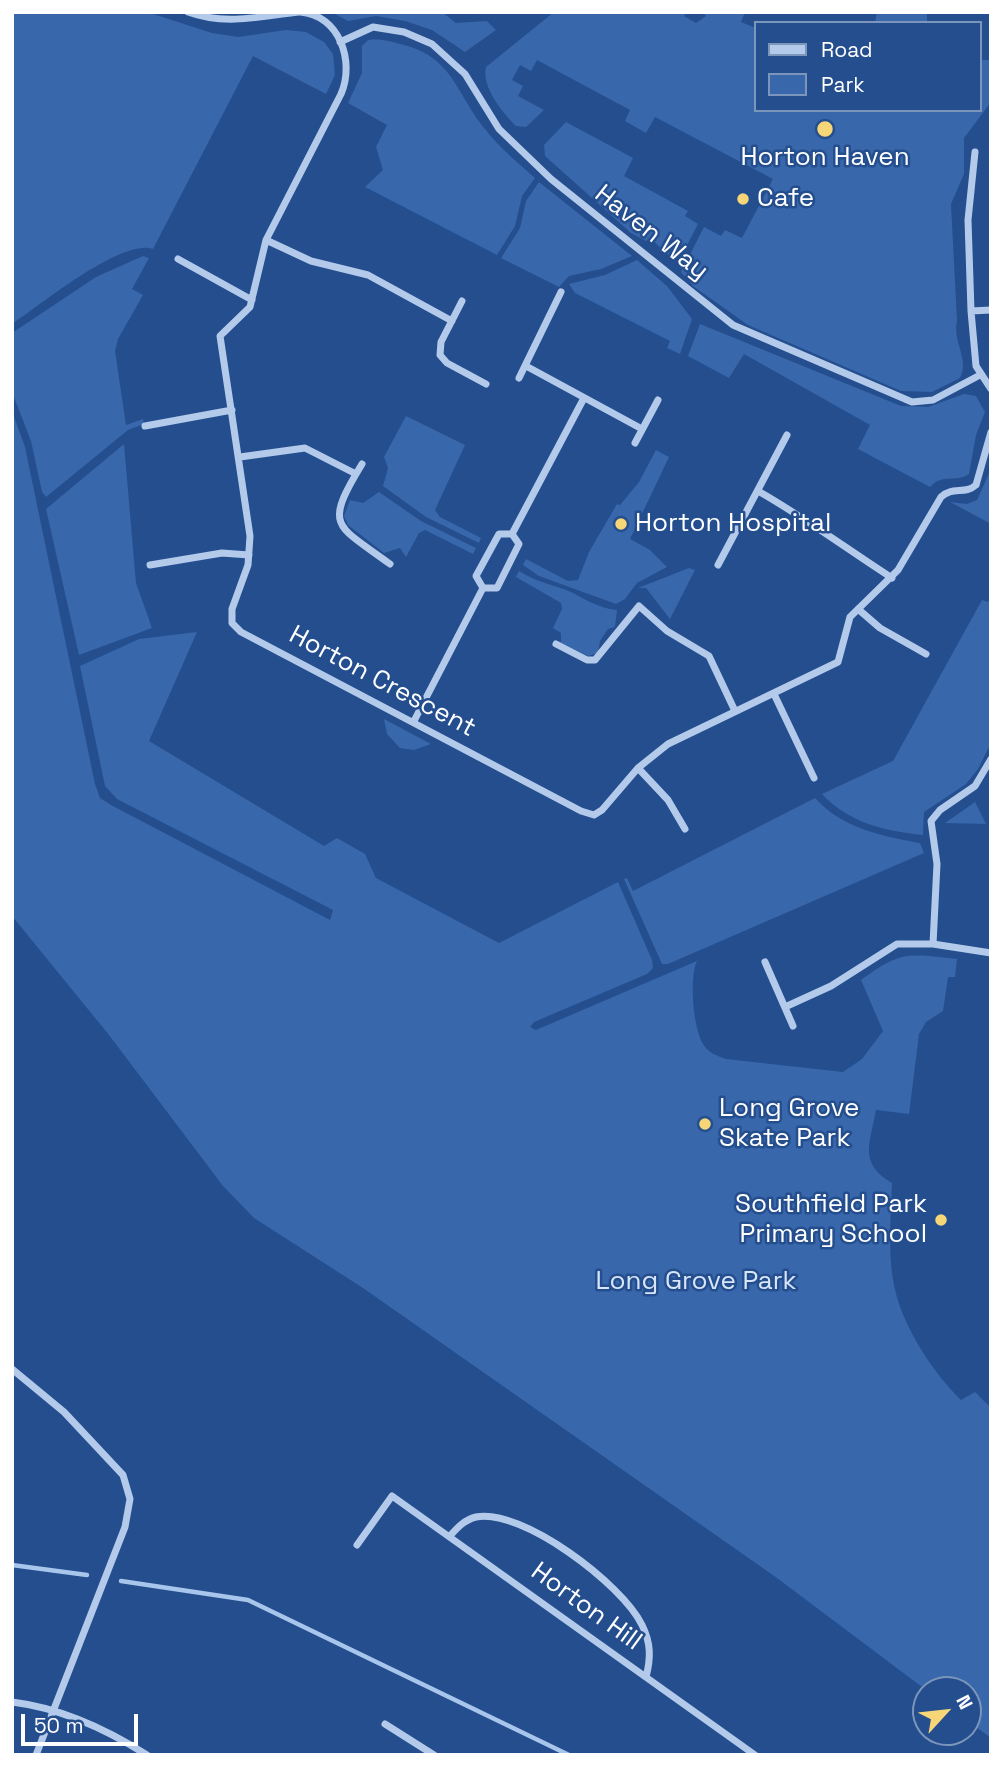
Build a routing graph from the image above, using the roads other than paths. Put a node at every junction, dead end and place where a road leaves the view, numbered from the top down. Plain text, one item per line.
1 (188, 12) edge
2 (300, 12) edge
3 (340, 42) junction
4 (975, 152) dead end
5 (266, 240) junction
6 (178, 260) dead end
7 (561, 292) dead end
8 (253, 300) junction
9 (462, 301) dead end
10 (991, 310) edge
11 (971, 311) junction
12 (452, 321) junction
13 (526, 366) junction
14 (980, 375) junction
15 (520, 378) dead end
16 (486, 384) dead end
17 (991, 389) edge
18 (584, 398) junction
19 (658, 400) dead end
20 (232, 410) junction
21 (145, 426) dead end
22 (642, 429) junction
23 (991, 432) edge
24 (787, 435) dead end
25 (635, 443) dead end
26 (240, 457) junction
27 (362, 464) dead end
28 (356, 474) junction
29 (758, 491) junction
30 (512, 534) junction
31 (249, 555) junction
32 (390, 564) dead end
33 (150, 565) dead end
34 (718, 565) dead end
35 (892, 578) junction
36 (483, 588) junction
37 (646, 597) dead end
38 (639, 606) junction
39 (858, 609) junction
40 (556, 644) dead end
41 (926, 654) dead end
42 (774, 694) junction
43 (735, 711) junction
44 (414, 722) junction
45 (991, 759) edge
46 (638, 768) junction
47 (814, 778) dead end
48 (685, 830) dead end
49 (933, 944) junction
50 (991, 953) edge
51 (765, 962) dead end
52 (785, 1007) junction
53 (793, 1026) dead end
54 (12, 1369) edge
55 (450, 1536) junction
56 (357, 1545) dead end
57 (646, 1676) junction
58 (12, 1702) edge
59 (52, 1710) junction
60 (385, 1724) dead end
61 (36, 1755) edge
62 (147, 1755) edge
63 (434, 1755) edge
64 (755, 1755) edge

1 - 2 street
2 - 3 street
3 - 5 street, Horton Crescent
3 - 14 street, Haven Way
4 - 11 street
5 - 8 street, Horton Crescent
5 - 12 street
6 - 8 street
7 - 13 street
8 - 20 street, Horton Crescent
9 - 12 street
10 - 11 street
11 - 14 street
12 - 16 street
13 - 15 street
13 - 18 street
14 - 17 street
18 - 22 street
18 - 30 street
19 - 22 street
20 - 21 street
20 - 26 street, Horton Crescent
22 - 25 street
23 - 35 street, Horton Crescent
24 - 29 street
26 - 28 street
26 - 31 street, Horton Crescent
27 - 28 street
28 - 32 street
29 - 34 street
29 - 35 street
30 - 36 street
30 - 36 street
31 - 33 street
31 - 44 street, Horton Crescent
35 - 39 street, Horton Crescent
36 - 44 street
37 - 38 street
38 - 40 street
38 - 43 street
39 - 41 street
39 - 42 street, Horton Crescent
42 - 43 street, Horton Crescent
42 - 47 street
43 - 46 street, Horton Crescent
44 - 46 street, Horton Crescent
45 - 49 street
46 - 48 street
49 - 50 street
49 - 52 street
51 - 52 street
52 - 53 street
54 - 59 street
55 - 56 street, Horton Hill
55 - 57 street, Horton Hill
55 - 57 street
57 - 64 street, Horton Hill
58 - 59 street
59 - 61 street
59 - 62 street
60 - 63 street

